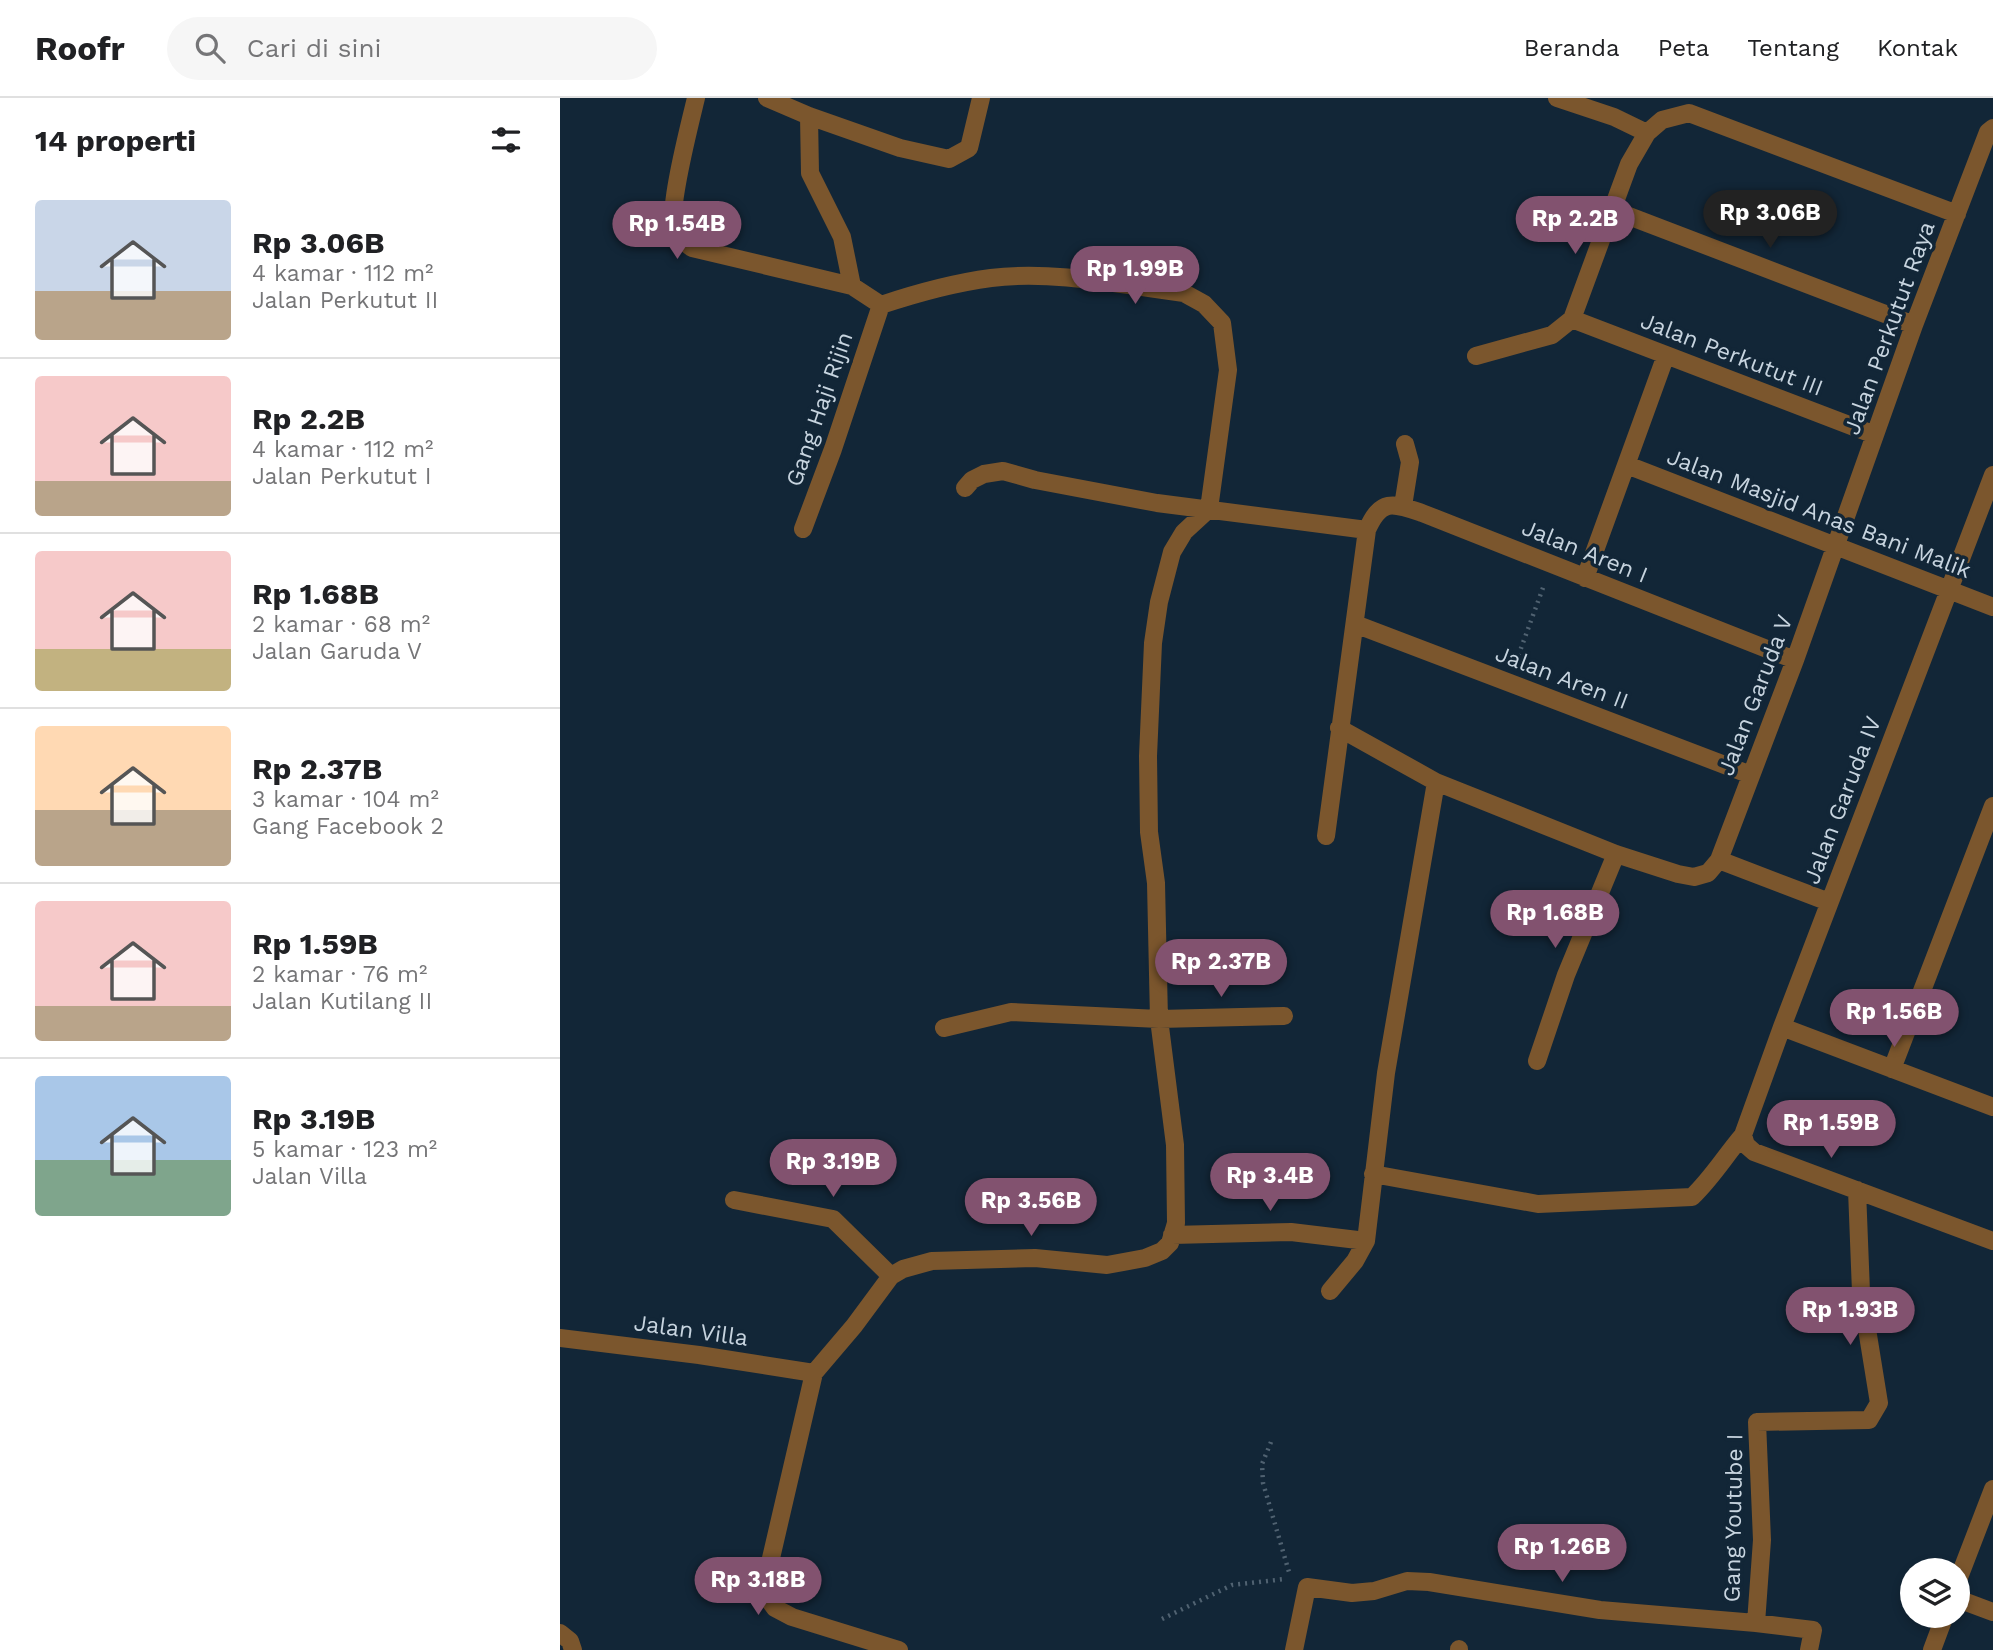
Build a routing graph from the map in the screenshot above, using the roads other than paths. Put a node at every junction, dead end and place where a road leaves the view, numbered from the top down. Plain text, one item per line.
1 (696, 98) edge
2 (767, 98) edge
3 (981, 98) edge
4 (1557, 98) edge
5 (809, 117) junction
6 (1993, 128) edge
7 (1647, 133) junction
8 (1613, 211) junction
9 (1957, 214) junction
10 (852, 286) junction
11 (881, 305) junction
12 (1572, 319) junction
13 (1914, 325) junction
14 (1666, 355) junction
15 (1476, 356) dead end
16 (1875, 435) junction
17 (1405, 444) dead end
18 (1627, 465) junction
19 (1993, 475) edge
20 (965, 488) dead end
21 (1403, 506) junction
22 (1209, 509) junction
23 (803, 529) dead end
24 (1367, 530) junction
25 (1836, 547) junction
26 (1585, 578) junction
27 (1949, 590) junction
28 (1993, 607) edge
29 (1355, 624) junction
30 (1795, 660) junction
31 (1339, 728) junction
32 (1751, 775) junction
33 (1436, 782) junction
34 (1993, 806) edge
35 (1326, 836) dead end
36 (1616, 854) junction
37 (1719, 860) junction
38 (1829, 902) junction
39 (1284, 1016) dead end
40 (1159, 1019) junction
41 (1782, 1027) junction
42 (944, 1028) dead end
43 (1537, 1061) dead end
44 (1892, 1069) junction
45 (1993, 1107) edge
46 (1743, 1135) junction
47 (1373, 1174) junction
48 (1857, 1190) junction
49 (734, 1200) dead end
50 (1172, 1235) junction
51 (1366, 1241) junction
52 (1993, 1241) edge
53 (891, 1276) junction
54 (1330, 1291) dead end
55 (560, 1338) edge
56 (814, 1373) junction
57 (1993, 1489) edge
58 (1966, 1558) edge
59 (1970, 1603) edge
60 (1993, 1612) edge
61 (1756, 1623) junction
62 (1940, 1628) edge
63 (560, 1633) edge
64 (573, 1650) edge
65 (899, 1650) edge
66 (1294, 1650) edge
67 (1809, 1650) edge
68 (1931, 1650) edge

1 - 10 street
2 - 5 street
3 - 5 street
4 - 7 street
5 - 10 street
6 - 9 street, Jalan Perkutut Raya
7 - 8 street
7 - 9 street
8 - 12 street
8 - 13 street
9 - 13 street, Jalan Perkutut Raya
10 - 11 street
11 - 22 street
11 - 23 street, Gang Haji Rijin
12 - 14 street, Jalan Perkutut III
12 - 15 street
13 - 16 street, Jalan Perkutut Raya
14 - 16 street, Jalan Perkutut III
14 - 18 street
16 - 25 street, Jalan Perkutut Raya
17 - 21 street
18 - 25 street, Jalan Masjid Anas Bani Malik
18 - 26 street
19 - 27 street, Jalan Garuda IV
20 - 22 street
21 - 24 street
21 - 26 street, Jalan Aren I
22 - 24 street
22 - 40 street
24 - 29 street
25 - 27 street, Jalan Masjid Anas Bani Malik
25 - 30 street, Jalan Garuda V
26 - 30 street, Jalan Aren I
27 - 28 street, Jalan Masjid Anas Bani Malik
27 - 38 street, Jalan Garuda IV
29 - 31 street
29 - 32 street, Jalan Aren II
30 - 32 street, Jalan Garuda V
31 - 33 street
31 - 35 street
32 - 37 street, Jalan Garuda V
33 - 36 street
33 - 47 street
34 - 44 street
36 - 37 street
36 - 43 street
37 - 38 street
38 - 41 street, Jalan Garuda IV
39 - 40 street
40 - 42 street
40 - 50 street
41 - 44 street
41 - 46 street, Jalan Garuda IV
44 - 45 street
46 - 47 street, Jalan Garuda IV
46 - 48 street
47 - 51 street
48 - 52 street
48 - 61 street, Gang Youtube I
49 - 53 street
50 - 51 street
50 - 53 street
51 - 54 street
53 - 56 street
55 - 56 street, Jalan Villa
56 - 65 street
57 - 58 street
59 - 60 street
61 - 66 street
61 - 67 street
62 - 68 street
63 - 64 street

